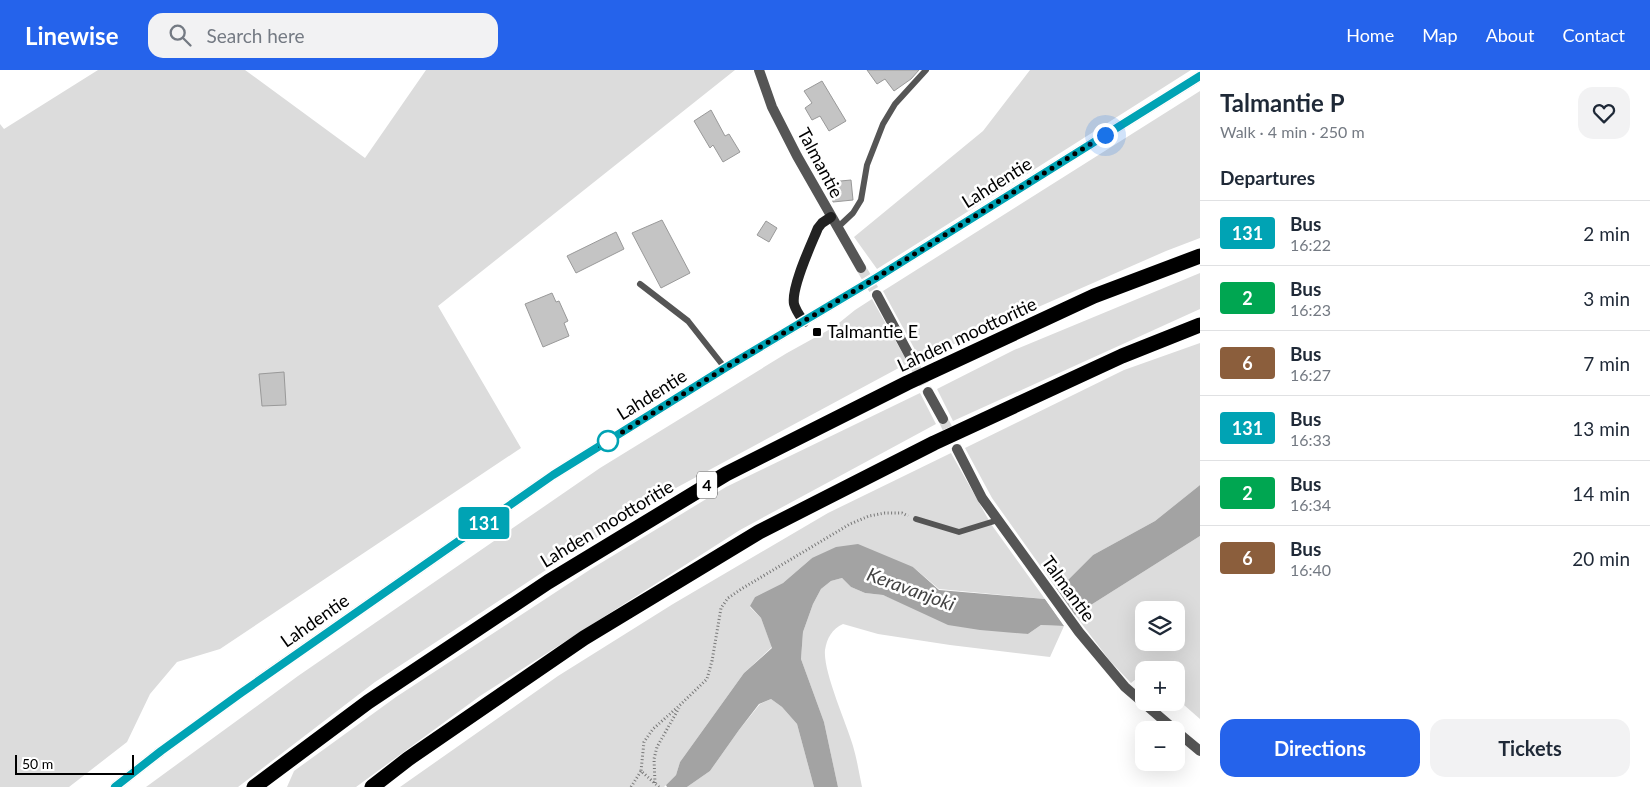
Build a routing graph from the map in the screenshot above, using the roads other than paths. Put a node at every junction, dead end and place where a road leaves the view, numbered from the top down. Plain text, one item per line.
1 (759, 70) edge
2 (926, 70) edge
3 (1200, 76) edge
4 (831, 217) junction
5 (837, 228) junction
6 (1200, 256) edge
7 (861, 268) tunnel mouth
8 (640, 284) dead end
9 (877, 295) tunnel mouth
10 (804, 322) junction
11 (1200, 325) edge
12 (913, 362) tunnel mouth
13 (725, 368) junction
14 (928, 392) tunnel mouth
15 (943, 419) tunnel mouth
16 (957, 449) tunnel mouth
17 (916, 519) road end
18 (998, 520) junction
19 (1165, 721) edge
20 (1185, 738) edge
21 (1200, 751) edge
22 (115, 787) edge
23 (254, 787) edge
24 (372, 787) edge

1 - 4 street, Talmantie
2 - 5 lane
3 - 10 main road, Lahdentie
4 - 5 street, Talmantie
4 - 10 main road
5 - 7 street, Talmantie
6 - 23 highway, Lahden moottoritie / 4
8 - 13 lane
9 - 12 street
10 - 13 main road, Lahdentie
11 - 24 highway
13 - 22 main road, Lahdentie
14 - 15 street
16 - 18 street, Talmantie
17 - 18 lane
18 - 19 street, Talmantie
20 - 21 street, Talmantie

